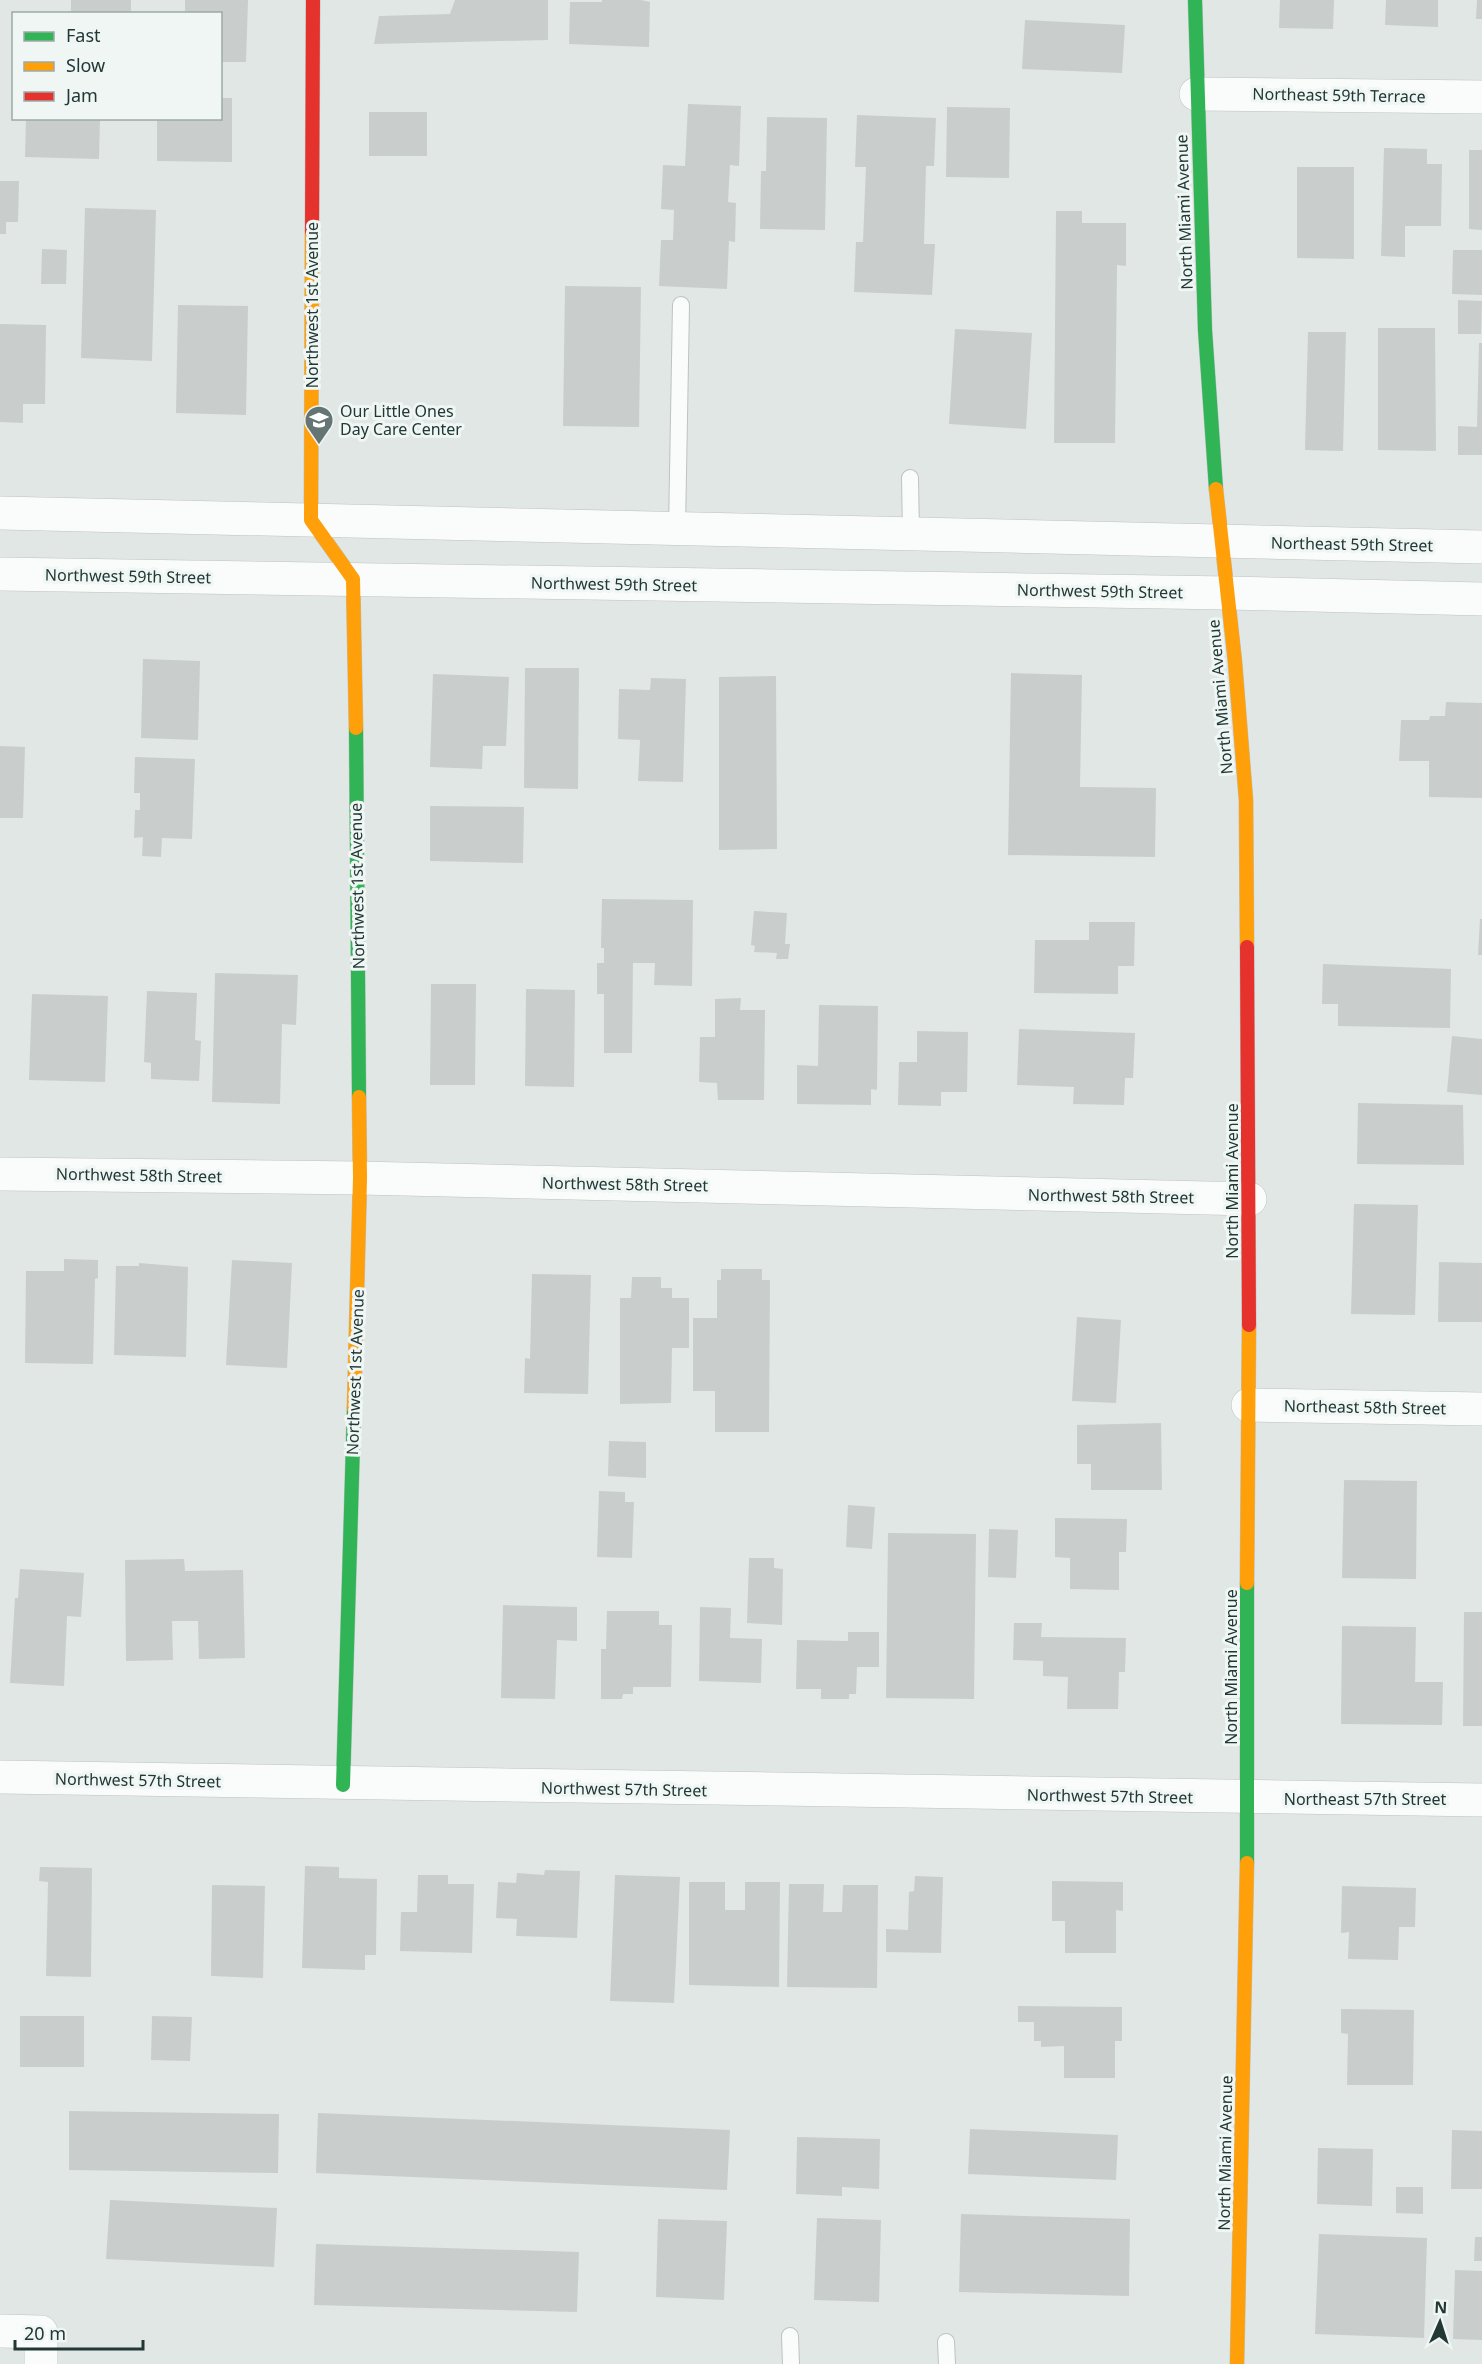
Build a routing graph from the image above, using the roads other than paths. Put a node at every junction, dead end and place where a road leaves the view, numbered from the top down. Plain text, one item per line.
1 (313, 0) edge
2 (1195, 0) edge
3 (1196, 94) junction
4 (1482, 97) edge
5 (681, 305) dead end
6 (910, 478) dead end
7 (0, 513) edge
8 (311, 520) junction
9 (677, 529) junction
10 (911, 534) junction
11 (1222, 540) junction
12 (1482, 547) edge
13 (0, 574) edge
14 (353, 579) junction
15 (1228, 593) junction
16 (1482, 599) edge
17 (0, 1174) edge
18 (360, 1178) junction
19 (1250, 1199) junction
20 (1248, 1405) junction
21 (1482, 1409) edge
22 (0, 1777) edge
23 (343, 1785) junction
24 (1248, 1798) junction
25 (1482, 1800) edge
26 (0, 2331) edge
27 (790, 2336) dead end
28 (946, 2342) dead end
29 (41, 2364) edge
30 (791, 2364) edge
31 (947, 2364) edge
32 (1238, 2364) edge

1 - 8 main road, Northwest 1st Avenue
2 - 3 main road, North Miami Avenue
3 - 4 street, Northeast 59th Terrace
3 - 11 main road, North Miami Avenue
5 - 9 lane
6 - 10 lane
7 - 8 street
8 - 9 street
8 - 14 main road
9 - 10 street
10 - 11 street
11 - 12 street, Northeast 59th Street
11 - 15 main road, North Miami Avenue
13 - 14 street, Northwest 59th Street
14 - 15 street, Northwest 59th Street
14 - 18 main road, Northwest 1st Avenue
15 - 16 street
15 - 19 main road, North Miami Avenue
17 - 18 street, Northwest 58th Street
18 - 19 street, Northwest 58th Street
18 - 23 main road, Northwest 1st Avenue
19 - 20 main road, North Miami Avenue
20 - 21 street, Northeast 58th Street
20 - 24 main road, North Miami Avenue
22 - 23 street, Northwest 57th Street
23 - 24 street, Northwest 57th Street
24 - 25 street, Northeast 57th Street
24 - 32 main road, North Miami Avenue
26 - 29 street
27 - 30 lane
28 - 31 lane

